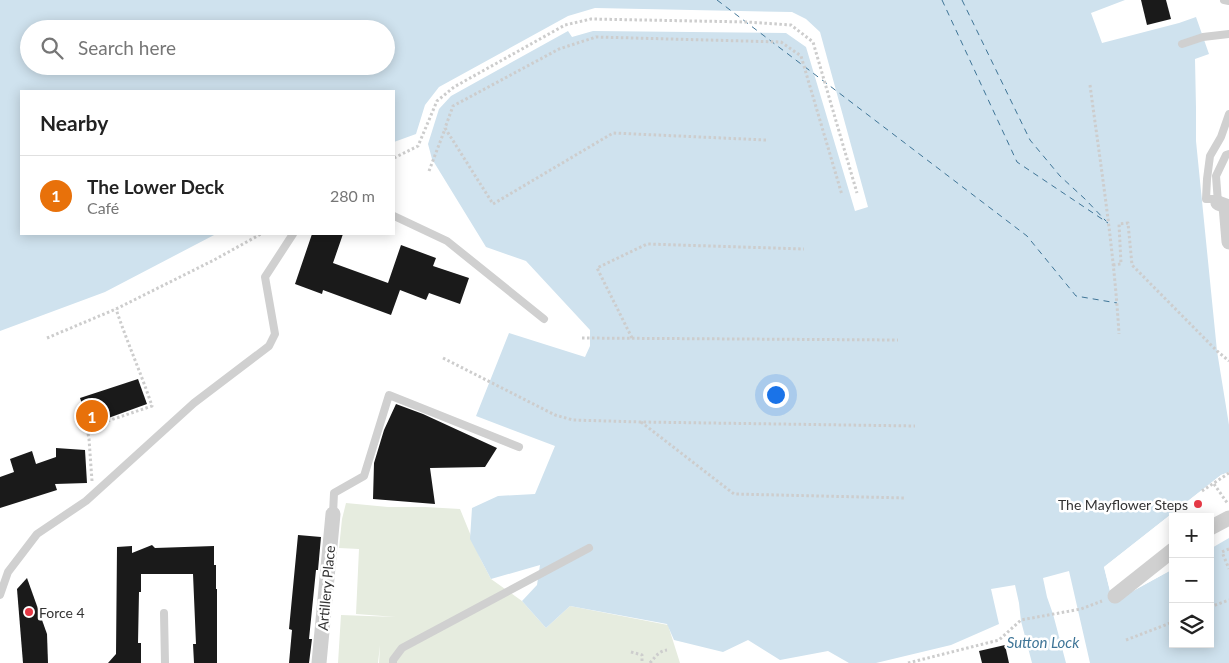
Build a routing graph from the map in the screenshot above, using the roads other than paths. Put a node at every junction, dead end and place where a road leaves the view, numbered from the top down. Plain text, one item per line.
1 (1224, 0) edge
2 (1229, 1) edge
3 (1229, 34) edge
4 (1182, 44) dead end
5 (1229, 114) edge
6 (1229, 154) edge
7 (1218, 201) junction
8 (395, 216) edge
9 (292, 235) edge
10 (1229, 242) edge
11 (544, 320) dead end
12 (519, 447) dead end
13 (333, 514) joint
14 (1229, 518) edge
15 (1214, 526) edge
16 (590, 548) dead end
17 (1169, 553) edge
18 (0, 595) edge
19 (1115, 596) road end
20 (164, 613) dead end
21 (165, 663) edge
22 (319, 663) edge
23 (393, 663) edge

1 - 2 lane
3 - 4 lane
5 - 7 lane
6 - 7 lane
7 - 10 street
8 - 11 lane
9 - 18 lane
12 - 13 lane
13 - 22 street, Artillery Place
14 - 15 street
16 - 23 lane
17 - 19 street
20 - 21 lane

